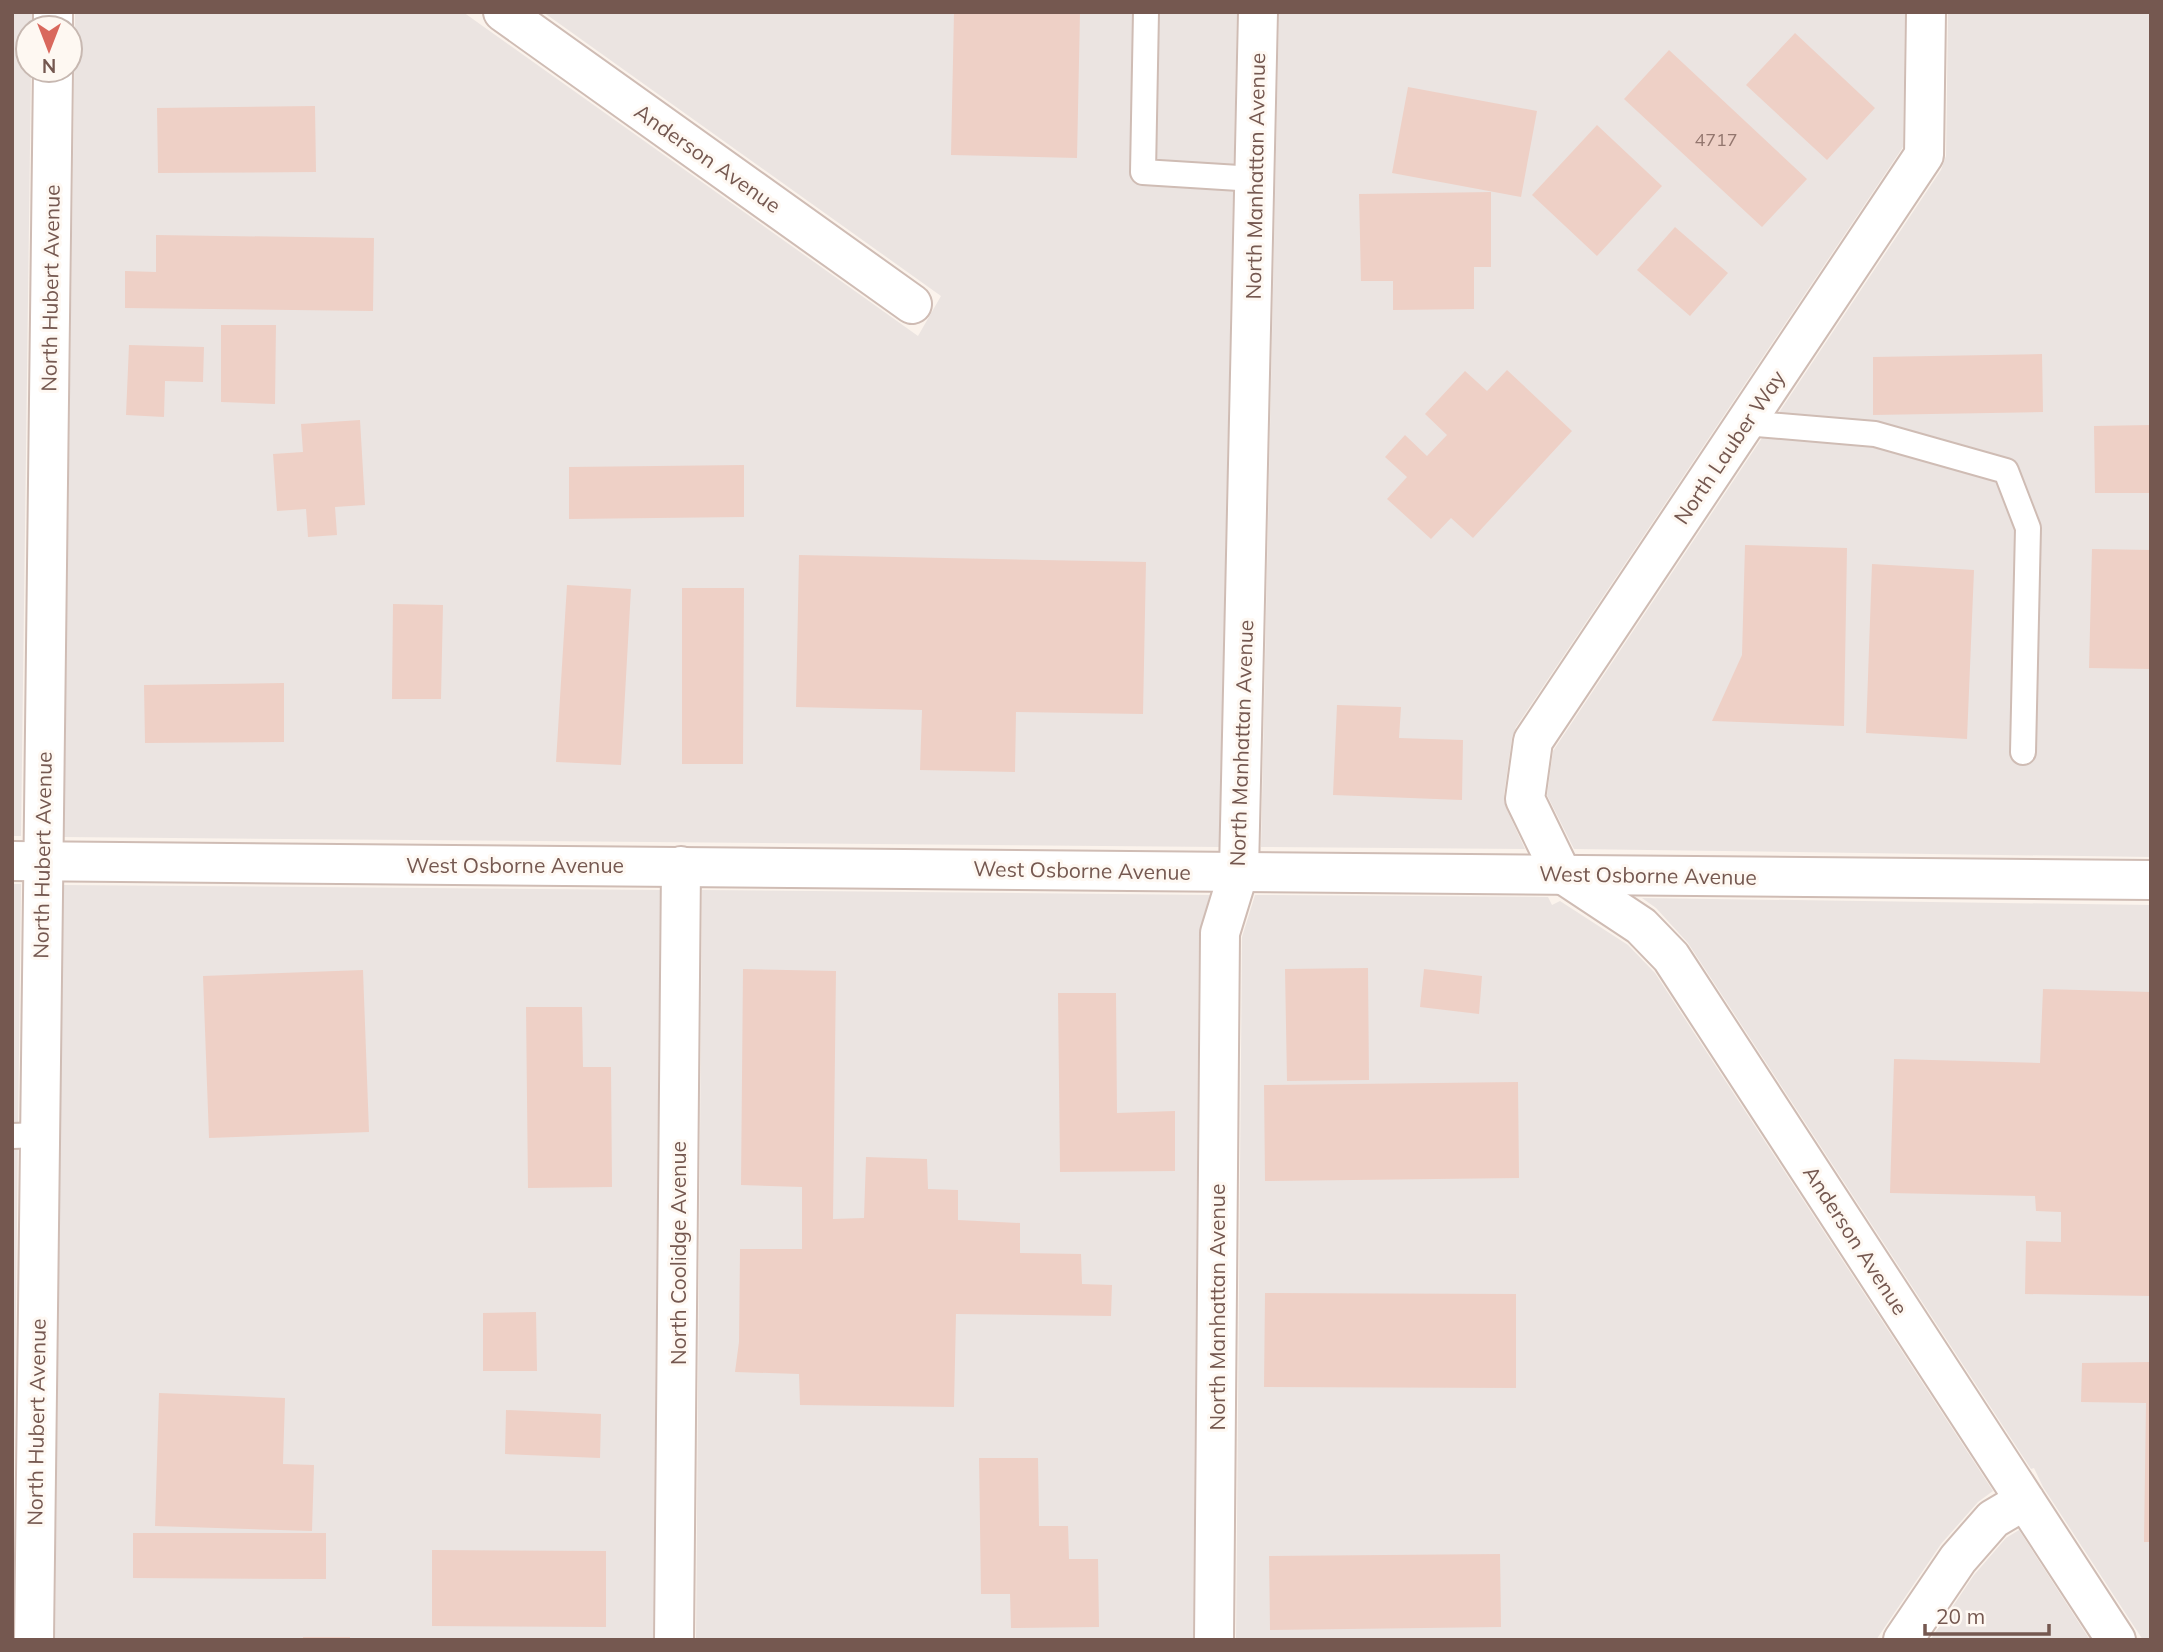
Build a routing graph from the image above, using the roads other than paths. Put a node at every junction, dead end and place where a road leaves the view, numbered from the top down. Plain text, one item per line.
1 (503, 12) edge
2 (1146, 12) edge
3 (1258, 12) edge
4 (1926, 12) edge
5 (53, 84) edge
6 (1255, 179) junction
7 (912, 303) dead end
8 (1745, 423) junction
9 (2023, 752) dead end
10 (27, 861) edge
11 (681, 866) junction
12 (1239, 871) junction
13 (1561, 873) junction
14 (2151, 880) edge
15 (26, 1136) edge
16 (2025, 1500) junction
17 (34, 1640) edge
18 (674, 1640) edge
19 (1214, 1640) edge
20 (1903, 1640) edge
21 (2116, 1640) edge

1 - 7 street, Anderson Avenue
2 - 6 lane
3 - 6 street, North Manhattan Avenue
4 - 8 street, North Lauber Way
5 - 10 street, North Hubert Avenue
6 - 12 street, North Manhattan Avenue
8 - 9 lane
8 - 13 street, North Lauber Way
10 - 11 street, West Osborne Avenue
10 - 15 street, North Hubert Avenue
11 - 12 street, West Osborne Avenue
11 - 18 street, North Coolidge Avenue
12 - 13 street, West Osborne Avenue
12 - 19 street, North Manhattan Avenue
13 - 14 street, West Osborne Avenue
13 - 16 street, Anderson Avenue
15 - 17 street, North Hubert Avenue
16 - 20 street
16 - 21 street, Anderson Avenue

